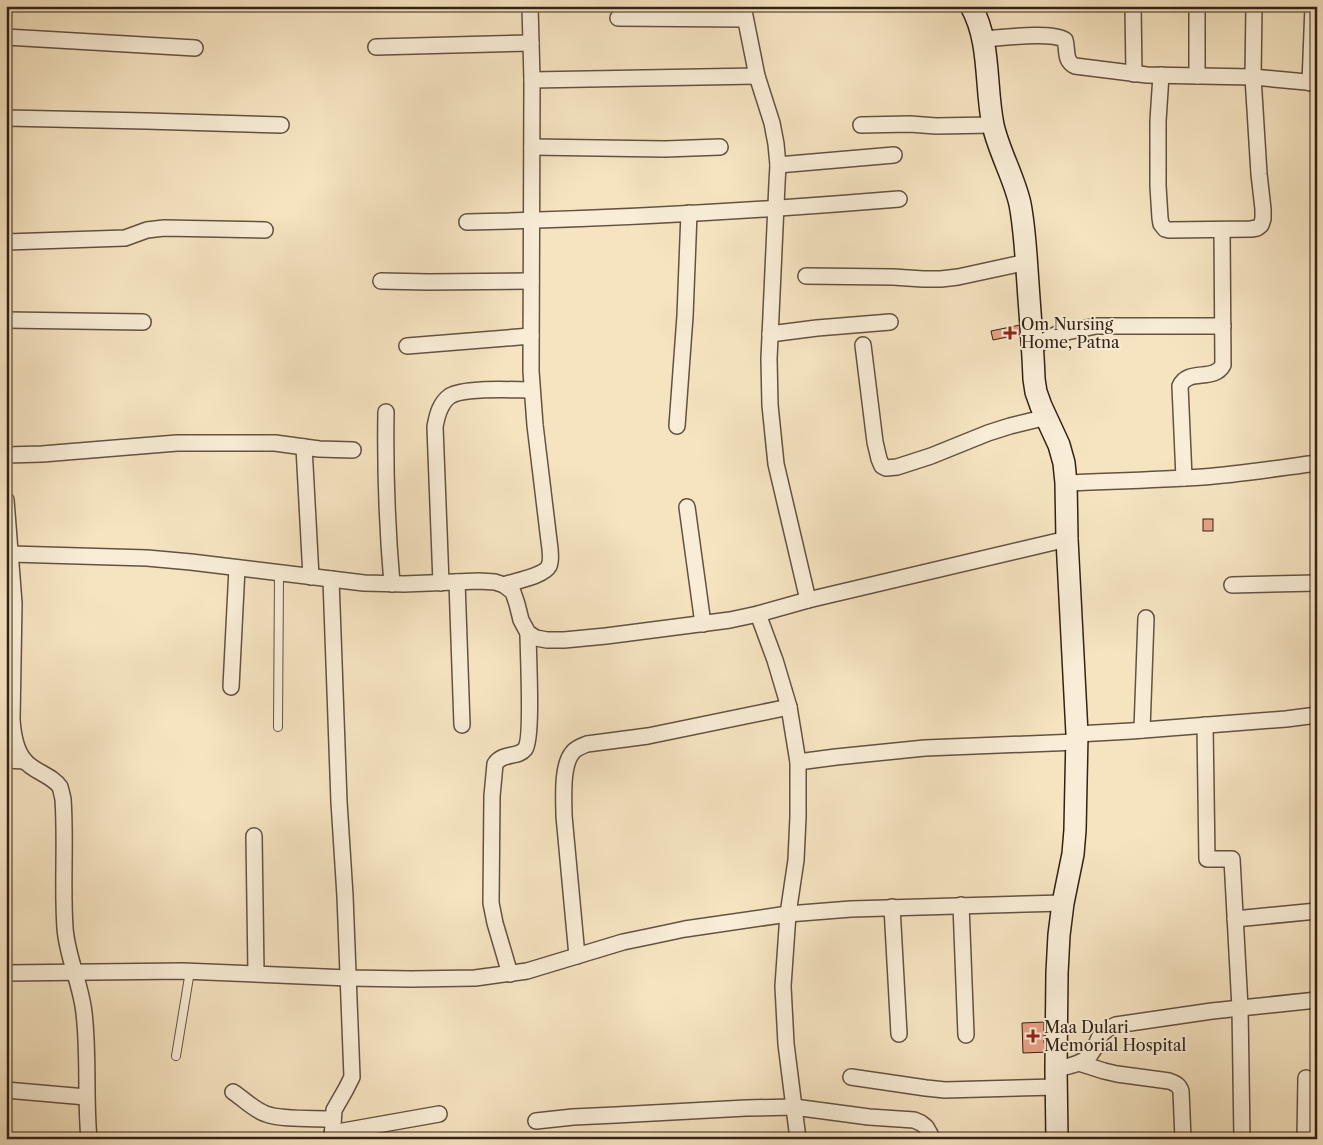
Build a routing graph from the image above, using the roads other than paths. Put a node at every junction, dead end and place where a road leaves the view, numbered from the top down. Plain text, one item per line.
1 (530, 6) edge
2 (971, 6) edge
3 (1133, 6) edge
4 (1197, 6) edge
5 (1254, 6) edge
6 (1313, 6) edge
7 (744, 13) edge
8 (618, 18) dead end
9 (6, 37) edge
10 (983, 39) junction
11 (531, 44) junction
12 (376, 47) dead end
13 (195, 48) dead end
14 (1134, 74) junction
15 (1161, 75) junction
16 (757, 76) junction
17 (1197, 76) junction
18 (1253, 77) junction
19 (532, 80) junction
20 (1314, 83) edge
21 (6, 118) edge
22 (281, 125) dead end
23 (861, 125) dead end
24 (993, 125) junction
25 (532, 147) junction
26 (720, 147) dead end
27 (894, 155) dead end
28 (778, 165) junction
29 (899, 199) dead end
30 (775, 209) junction
31 (689, 213) junction
32 (532, 221) junction
33 (467, 222) dead end
34 (265, 230) dead end
35 (1222, 230) junction
36 (6, 242) edge
37 (1027, 262) junction
38 (806, 276) dead end
39 (381, 281) dead end
40 (531, 281) junction
41 (6, 320) edge
42 (143, 322) dead end
43 (890, 322) dead end
44 (1223, 326) junction
45 (770, 334) junction
46 (531, 336) junction
47 (863, 345) dead end
48 (407, 346) dead end
49 (1032, 347) junction
50 (532, 390) junction
51 (386, 412) dead end
52 (1047, 417) junction
53 (677, 426) dead end
54 (304, 447) junction
55 (353, 450) dead end
56 (6, 455) edge
57 (1317, 463) edge
58 (1184, 478) junction
59 (1066, 483) junction
60 (6, 500) edge
61 (687, 507) dead end
62 (1067, 539) junction
63 (11, 554) junction
64 (237, 568) junction
65 (280, 573) junction
66 (311, 577) junction
67 (331, 579) junction
68 (458, 582) junction
69 (442, 583) junction
70 (1317, 583) edge
71 (392, 584) junction
72 (504, 585) junction
73 (1232, 585) dead end
74 (808, 600) junction
75 (758, 614) junction
76 (1146, 618) dead end
77 (10, 621) edge
78 (703, 624) junction
79 (528, 633) junction
80 (231, 687) dead end
81 (789, 707) junction
82 (1317, 715) edge
83 (462, 725) dead end
84 (1205, 725) junction
85 (278, 727) dead end
86 (1142, 730) junction
87 (1077, 738) junction
88 (6, 760) edge
89 (25, 762) junction
90 (798, 762) junction
91 (254, 836) dead end
92 (1063, 903) junction
93 (961, 905) junction
94 (892, 907) junction
95 (1317, 911) edge
96 (788, 914) junction
97 (1235, 919) junction
98 (578, 956) junction
99 (190, 971) junction
100 (75, 972) junction
101 (6, 973) edge
102 (256, 974) junction
103 (510, 974) junction
104 (348, 978) junction
105 (1317, 1000) edge
106 (1240, 1008) junction
107 (899, 1034) dead end
108 (966, 1035) dead end
109 (176, 1056) dead end
110 (1079, 1062) junction
111 (851, 1077) dead end
112 (1056, 1078) junction
113 (1306, 1078) dead end
114 (6, 1090) edge
115 (233, 1092) dead end
116 (86, 1098) junction
117 (794, 1107) junction
118 (439, 1114) dead end
119 (536, 1121) dead end
120 (332, 1130) edge
121 (89, 1139) edge
122 (798, 1139) edge
123 (931, 1139) edge
124 (1058, 1139) edge
125 (1182, 1139) edge
126 (1242, 1139) edge
127 (1305, 1139) edge

1 - 11 street
2 - 10 street
3 - 14 street
4 - 17 street
5 - 18 street
6 - 20 street
7 - 8 street
7 - 16 street
9 - 13 street
10 - 14 street
10 - 24 street
11 - 12 street
11 - 19 street
14 - 15 street
15 - 17 street
15 - 35 street
16 - 19 street
16 - 28 street
17 - 18 street
18 - 20 street
18 - 35 street
19 - 25 street
21 - 22 street
23 - 24 street
24 - 37 street
25 - 26 street
25 - 32 street
27 - 28 street
28 - 30 street
29 - 30 street
30 - 31 street
30 - 45 street
31 - 32 street
31 - 53 street
32 - 33 street
32 - 40 street
34 - 36 street
35 - 44 street
37 - 38 street
37 - 49 street
39 - 40 street
40 - 46 street
41 - 42 street
43 - 45 street
44 - 49 street
44 - 58 street
45 - 74 street
46 - 48 street
46 - 50 street
47 - 52 street
49 - 52 street
50 - 69 street
50 - 72 street
51 - 71 street
52 - 59 street
54 - 55 street
54 - 56 street
54 - 66 street
57 - 58 street
58 - 59 street
59 - 62 street
60 - 63 street
61 - 78 street
62 - 74 street
62 - 87 street
63 - 64 street
63 - 77 street
64 - 65 street
64 - 80 street
65 - 66 street
65 - 85 lane
66 - 67 street
67 - 71 street
67 - 104 street
68 - 69 street
68 - 72 street
68 - 83 street
69 - 71 street
70 - 73 street
72 - 79 street
74 - 75 street
75 - 78 street
75 - 81 street
76 - 86 street
77 - 89 street
78 - 79 street
79 - 103 street
81 - 90 street
81 - 98 street
82 - 84 street
84 - 86 street
84 - 97 street
86 - 87 street
87 - 90 street
87 - 92 street
88 - 89 street
89 - 100 street
90 - 96 street
91 - 102 street
92 - 93 street
92 - 112 street
93 - 94 street
93 - 108 street
94 - 96 street
94 - 107 street
95 - 97 street
96 - 98 street
96 - 117 street
97 - 106 street
98 - 103 street
99 - 100 street
99 - 102 street
99 - 109 lane
100 - 101 street
100 - 116 street
102 - 104 street
103 - 104 street
104 - 120 street
105 - 106 street
106 - 110 street
106 - 126 street
110 - 112 street
110 - 125 street
111 - 112 street
112 - 124 street
113 - 127 street
114 - 116 street
115 - 120 street
116 - 121 street
117 - 119 street
117 - 122 street
117 - 123 street
118 - 120 street

